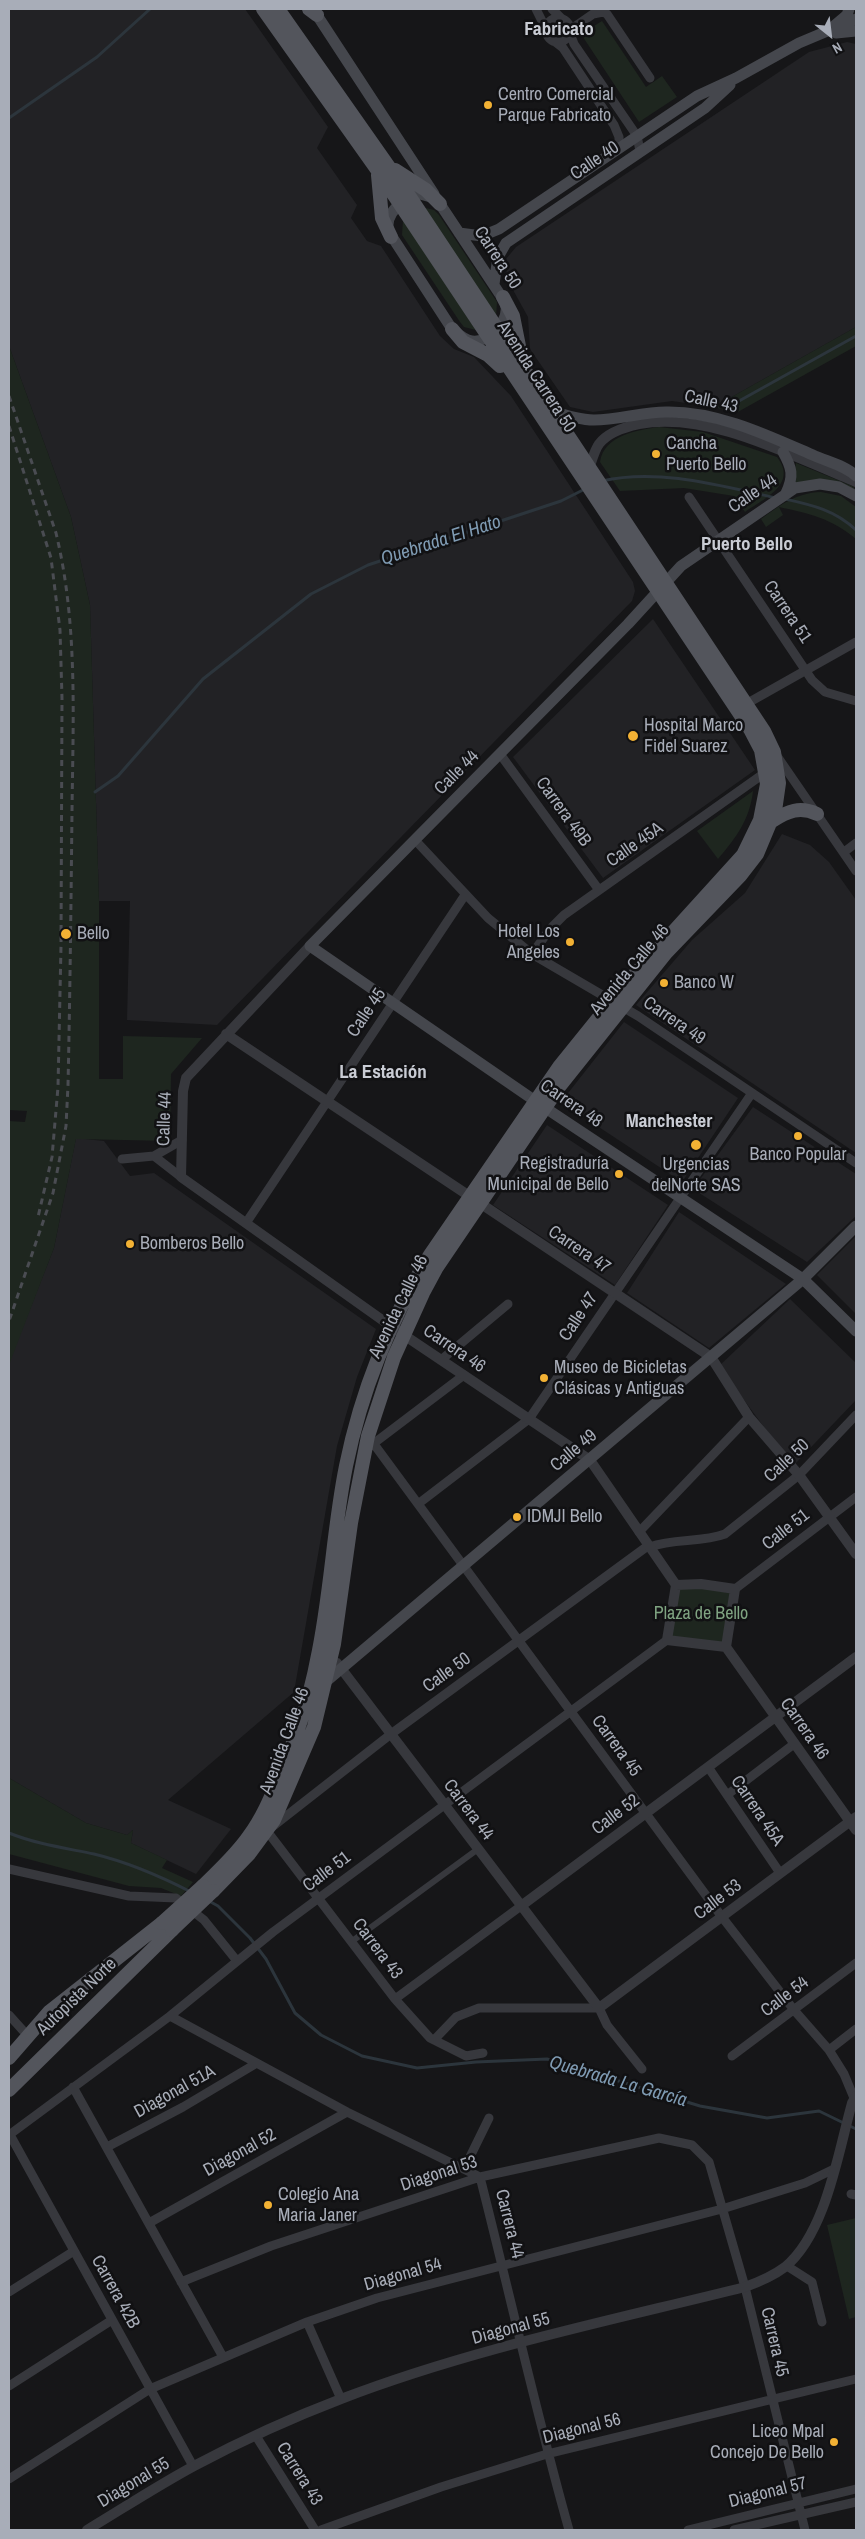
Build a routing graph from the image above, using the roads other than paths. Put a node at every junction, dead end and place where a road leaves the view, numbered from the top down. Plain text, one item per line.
1 (264, 9) edge
2 (278, 9) edge
3 (536, 9) edge
4 (552, 9) edge
5 (849, 9) edge
6 (313, 11) edge
7 (561, 18) junction
8 (856, 19) edge
9 (546, 29) junction
10 (856, 31) edge
11 (570, 32) junction
12 (821, 34) junction
13 (554, 41) junction
14 (650, 78) dead end
15 (736, 78) junction
16 (637, 136) junction
17 (619, 149) junction
18 (640, 152) junction
19 (383, 168) junction
20 (405, 201) junction
21 (440, 204) junction
22 (459, 233) junction
23 (391, 237) junction
24 (494, 284) junction
25 (503, 297) junction
26 (452, 329) junction
27 (492, 333) junction
28 (525, 384) junction
29 (550, 410) junction
30 (783, 452) junction
31 (587, 474) junction
32 (856, 476) edge
33 (856, 482) edge
34 (786, 493) junction
35 (856, 496) edge
36 (689, 497) dead end
37 (718, 540) junction
38 (661, 587) junction
39 (856, 642) edge
40 (806, 670) junction
41 (856, 700) edge
42 (746, 704) junction
43 (774, 752) junction
44 (500, 754) junction
45 (766, 772) junction
46 (817, 814) junction
47 (772, 821) junction
48 (415, 840) junction
49 (856, 843) edge
50 (844, 852) junction
51 (856, 871) edge
52 (599, 890) junction
53 (465, 895) junction
54 (310, 946) junction
55 (532, 954) junction
56 (393, 1003) junction
57 (617, 1004) junction
58 (226, 1034) junction
59 (752, 1094) junction
60 (327, 1101) junction
61 (540, 1104) junction
62 (182, 1140) junction
63 (154, 1156) junction
64 (122, 1159) dead end
65 (856, 1163) edge
66 (181, 1177) junction
67 (681, 1198) junction
68 (475, 1200) junction
69 (246, 1223) junction
70 (856, 1226) edge
71 (803, 1279) junction
72 (615, 1294) junction
73 (508, 1304) dead end
74 (398, 1331) junction
75 (856, 1331) edge
76 (711, 1358) junction
77 (441, 1360) junction
78 (464, 1375) junction
79 (856, 1415) edge
80 (749, 1417) junction
81 (530, 1419) junction
82 (369, 1443) junction
83 (590, 1460) junction
84 (800, 1475) junction
85 (856, 1497) edge
86 (418, 1504) junction
87 (830, 1517) junction
88 (639, 1532) junction
89 (649, 1546) junction
90 (856, 1554) edge
91 (464, 1566) junction
92 (676, 1585) junction
93 (735, 1589) junction
94 (667, 1640) junction
95 (519, 1641) junction
96 (320, 1642) junction
97 (726, 1647) junction
98 (332, 1657) junction
99 (856, 1657) edge
100 (341, 1669) junction
101 (327, 1681) junction
102 (309, 1696) junction
103 (571, 1712) junction
104 (775, 1717) junction
105 (390, 1734) junction
106 (794, 1744) junction
107 (708, 1767) junction
108 (727, 1795) junction
109 (444, 1805) junction
110 (645, 1813) junction
111 (854, 1823) edge
112 (267, 1830) junction
113 (478, 1849) junction
114 (9, 1870) edge
115 (780, 1873) junction
116 (208, 1888) junction
117 (318, 1898) junction
118 (521, 1906) junction
119 (722, 1917) junction
120 (167, 1927) junction
121 (352, 1942) junction
122 (237, 1961) junction
123 (856, 1963) edge
124 (395, 1999) junction
125 (599, 2008) junction
126 (794, 2010) junction
127 (9, 2015) edge
128 (170, 2016) junction
129 (856, 2030) edge
130 (27, 2035) junction
131 (434, 2040) junction
132 (829, 2050) junction
133 (483, 2053) dead end
134 (732, 2056) dead end
135 (9, 2058) edge
136 (258, 2063) junction
137 (642, 2069) dead end
138 (73, 2087) junction
139 (9, 2090) edge
140 (854, 2099) edge
141 (347, 2112) junction
142 (489, 2118) dead end
143 (9, 2134) edge
144 (107, 2147) junction
145 (708, 2162) joint
146 (464, 2169) junction
147 (834, 2169) junction
148 (480, 2177) junction
149 (722, 2209) junction
150 (149, 2223) junction
151 (74, 2251) junction
152 (502, 2264) junction
153 (786, 2266) junction
154 (181, 2282) junction
155 (745, 2288) junction
156 (9, 2292) edge
157 (112, 2320) junction
158 (307, 2322) junction
159 (822, 2322) dead end
160 (522, 2342) junction
161 (223, 2357) junction
162 (856, 2379) edge
163 (9, 2386) edge
164 (150, 2389) junction
165 (340, 2399) junction
166 (771, 2400) junction
167 (256, 2436) junction
168 (547, 2454) junction
169 (193, 2466) junction
170 (9, 2479) edge
171 (856, 2489) edge
172 (798, 2502) junction
173 (856, 2502) edge
174 (801, 2514) junction
175 (87, 2530) edge
176 (315, 2530) edge
177 (321, 2530) edge
178 (568, 2530) edge
179 (688, 2530) edge
180 (734, 2530) edge
181 (805, 2530) edge

1 - 19 main road, Avenida Carrera 50
2 - 19 main road, Avenida Carrera 50
3 - 9 street
4 - 7 street
5 - 12 main road
6 - 21 main road, Carrera 50
7 - 9 street
7 - 11 street
8 - 12 main road, Calle 40
9 - 13 street
10 - 12 main road
11 - 13 street
11 - 14 street
11 - 16 street
12 - 15 main road, Calle 40
13 - 17 street
15 - 16 main road, Calle 40
15 - 18 main road, Calle 40
16 - 17 main road, Calle 40
16 - 18 street
17 - 22 main road, Calle 40
18 - 24 main road, Calle 40
19 - 20 main road, Avenida Carrera 50
19 - 21 main road
19 - 23 main road
20 - 21 main road
20 - 23 main road
20 - 27 main road, Avenida Carrera 50
21 - 22 main road, Carrera 50
22 - 24 main road, Carrera 50
23 - 26 main road
24 - 25 main road, Carrera 50
25 - 27 main road, Carrera 50
25 - 28 main road
26 - 27 main road
26 - 28 main road
27 - 28 main road, Avenida Carrera 50
28 - 29 main road, Avenida Carrera 50
28 - 31 main road, Avenida Carrera 50
29 - 31 main road, Avenida Carrera 50
29 - 32 main road, Calle 43
30 - 31 street, Calle 43
30 - 33 street, Calle 43
30 - 34 main road
31 - 38 main road, Avenida Carrera 50
34 - 35 main road, Calle 44
34 - 37 main road, Calle 44
36 - 37 street, Carrera 51
37 - 38 main road, Calle 44
37 - 40 street, Carrera 51
38 - 42 main road, Avenida Carrera 50
38 - 44 main road, Calle 44
38 - 45 main road, Avenida Carrera 50
39 - 40 street
40 - 41 street, Carrera 51
40 - 42 street
42 - 43 main road, Avenida Carrera 50
43 - 46 street
43 - 47 main road, Avenida Calle 46
44 - 48 main road, Calle 44
44 - 52 street, Carrera 49B
45 - 52 street, Calle 45A
45 - 57 main road, Avenida Calle 46
46 - 47 main road
46 - 50 street
47 - 57 main road, Avenida Calle 46
48 - 53 street, Carrera 49
48 - 54 main road, Calle 44
49 - 50 street
50 - 51 street
52 - 55 street, Calle 45A
53 - 55 street, Carrera 49
53 - 56 street, Calle 45
54 - 56 main road, Carrera 48
54 - 58 street, Calle 44
55 - 57 street, Carrera 49
56 - 60 street, Calle 45
56 - 61 main road, Carrera 48
57 - 59 street, Carrera 49
57 - 61 main road, Avenida Calle 46
58 - 60 street, Carrera 47
58 - 62 street, Calle 44
59 - 65 street, Carrera 49
59 - 67 street, Calle 47
60 - 68 street, Carrera 47
60 - 69 street, Calle 45
61 - 67 main road, Carrera 48
61 - 68 main road, Avenida Calle 46
62 - 63 street
62 - 66 street, Calle 44
63 - 64 street
63 - 66 street, Carrera 46
66 - 69 street, Carrera 46
67 - 71 main road, Carrera 48
67 - 72 street, Calle 47
68 - 72 street, Carrera 47
68 - 74 main road, Avenida Calle 46
69 - 74 street, Carrera 46
70 - 71 main road, Calle 49
71 - 75 main road, Carrera 48
71 - 76 main road, Calle 49
72 - 76 street, Carrera 47
72 - 81 street, Calle 47
73 - 77 street
74 - 77 street, Carrera 46
74 - 82 main road, Avenida Calle 46
74 - 96 main road, Avenida Calle 46
76 - 80 street, Carrera 47
76 - 83 main road, Calle 49
77 - 78 street, Carrera 46
78 - 81 street, Carrera 46
78 - 82 street
79 - 84 street, Calle 50
80 - 84 street, Carrera 47
80 - 88 street
81 - 83 street, Carrera 46
81 - 86 street, Calle 47
82 - 86 street, Carrera 45
82 - 98 main road, Avenida Calle 46
83 - 88 street, Carrera 46
83 - 91 main road, Calle 49
84 - 87 street, Carrera 47
84 - 89 street, Calle 50
85 - 87 street, Calle 51
86 - 91 street, Carrera 45
87 - 90 street, Carrera 47
87 - 93 street, Calle 51
88 - 89 street, Carrera 46
89 - 92 street, Carrera 46
89 - 95 street, Calle 50
91 - 95 street, Carrera 45
91 - 100 main road, Calle 49
92 - 93 street
92 - 94 street
93 - 97 street
94 - 97 street
94 - 103 street, Calle 51
95 - 103 street, Carrera 45
95 - 105 street, Calle 50
96 - 98 street, Carrera 44
96 - 102 main road, Avenida Calle 46
97 - 104 street, Carrera 46
98 - 100 street, Carrera 44
98 - 101 main road, Avenida Calle 46
99 - 104 street, Calle 52
100 - 101 main road, Calle 49
100 - 105 street, Carrera 44
101 - 102 main road, Calle 49
101 - 112 main road, Avenida Calle 46
102 - 116 main road, Avenida Calle 46
103 - 109 street, Calle 51
103 - 110 street, Carrera 45
104 - 106 street, Carrera 46
104 - 107 street, Calle 52
105 - 109 street, Carrera 44
105 - 112 street, Calle 50
106 - 108 street
106 - 111 street, Carrera 46
107 - 108 street, Carrera 45A
107 - 110 street, Calle 52
108 - 115 street, Carrera 45A
109 - 113 street, Carrera 44
109 - 117 street, Calle 51
110 - 118 street, Calle 52
110 - 119 street, Carrera 45
111 - 115 street, Calle 53
112 - 116 main road, Avenida Calle 46
112 - 117 street, Carrera 43
113 - 118 street, Carrera 44
113 - 121 street
114 - 122 street
115 - 119 street, Calle 53
116 - 120 main road, bridge
117 - 121 street, Carrera 43
117 - 122 street, Calle 51
118 - 124 street, Calle 52
118 - 125 street, Carrera 44
119 - 125 street, Calle 53
119 - 126 street, Carrera 45
120 - 130 main road, Autopista Norte
120 - 139 main road, Autopista Norte
121 - 124 street, Carrera 43
122 - 128 street, Calle 51
123 - 126 street, Calle 54
124 - 131 street, Carrera 43
125 - 131 street
125 - 137 street, Carrera 44
126 - 132 street, Carrera 45
126 - 134 street, Calle 54
127 - 130 street
128 - 136 street, Carrera 44
128 - 138 street, Calle 51
129 - 132 street
130 - 135 main road, Autopista Norte
131 - 133 street, Carrera 43
132 - 140 street, Carrera 45
136 - 141 street, Carrera 44
136 - 144 street, Diagonal 51A
138 - 143 street, Calle 51
138 - 144 street
140 - 147 street, Diagonal 55
141 - 146 street, Carrera 44
141 - 150 street, Diagonal 52
142 - 146 street
143 - 151 street, Carrera 42B
144 - 150 street
145 - 148 street, Diagonal 53
145 - 149 street, Carrera 45
146 - 148 street, Carrera 44
147 - 149 street, Diagonal 54
147 - 153 street, Diagonal 55
148 - 152 street, Carrera 44
148 - 154 street, Diagonal 53
149 - 152 street, Diagonal 54
149 - 155 street, Carrera 45
150 - 154 street
151 - 156 street
151 - 157 street, Carrera 42B
152 - 158 street, Diagonal 54
152 - 160 street, Carrera 44
153 - 155 street, Diagonal 55
153 - 159 street
154 - 161 street
155 - 160 street, Diagonal 55
155 - 166 street, Carrera 45
157 - 163 street
157 - 164 street, Carrera 42B
158 - 161 street, Diagonal 54
158 - 165 street
160 - 165 street, Diagonal 55
160 - 168 street, Carrera 44
161 - 164 street, Diagonal 54
162 - 166 street, Diagonal 56
164 - 169 street, Carrera 42B
164 - 170 street, Diagonal 54
165 - 167 street, Diagonal 55
166 - 168 street, Diagonal 56
166 - 172 street, Carrera 45
167 - 169 street, Diagonal 55
167 - 176 street, Carrera 43
168 - 177 street, Diagonal 56
168 - 178 street, Carrera 44
169 - 175 street, Diagonal 55
171 - 172 street, Diagonal 57
172 - 174 street, Carrera 45
172 - 179 street, Diagonal 57
173 - 174 street, Diagonal 57
174 - 180 street, Diagonal 57
174 - 181 street, Carrera 45

